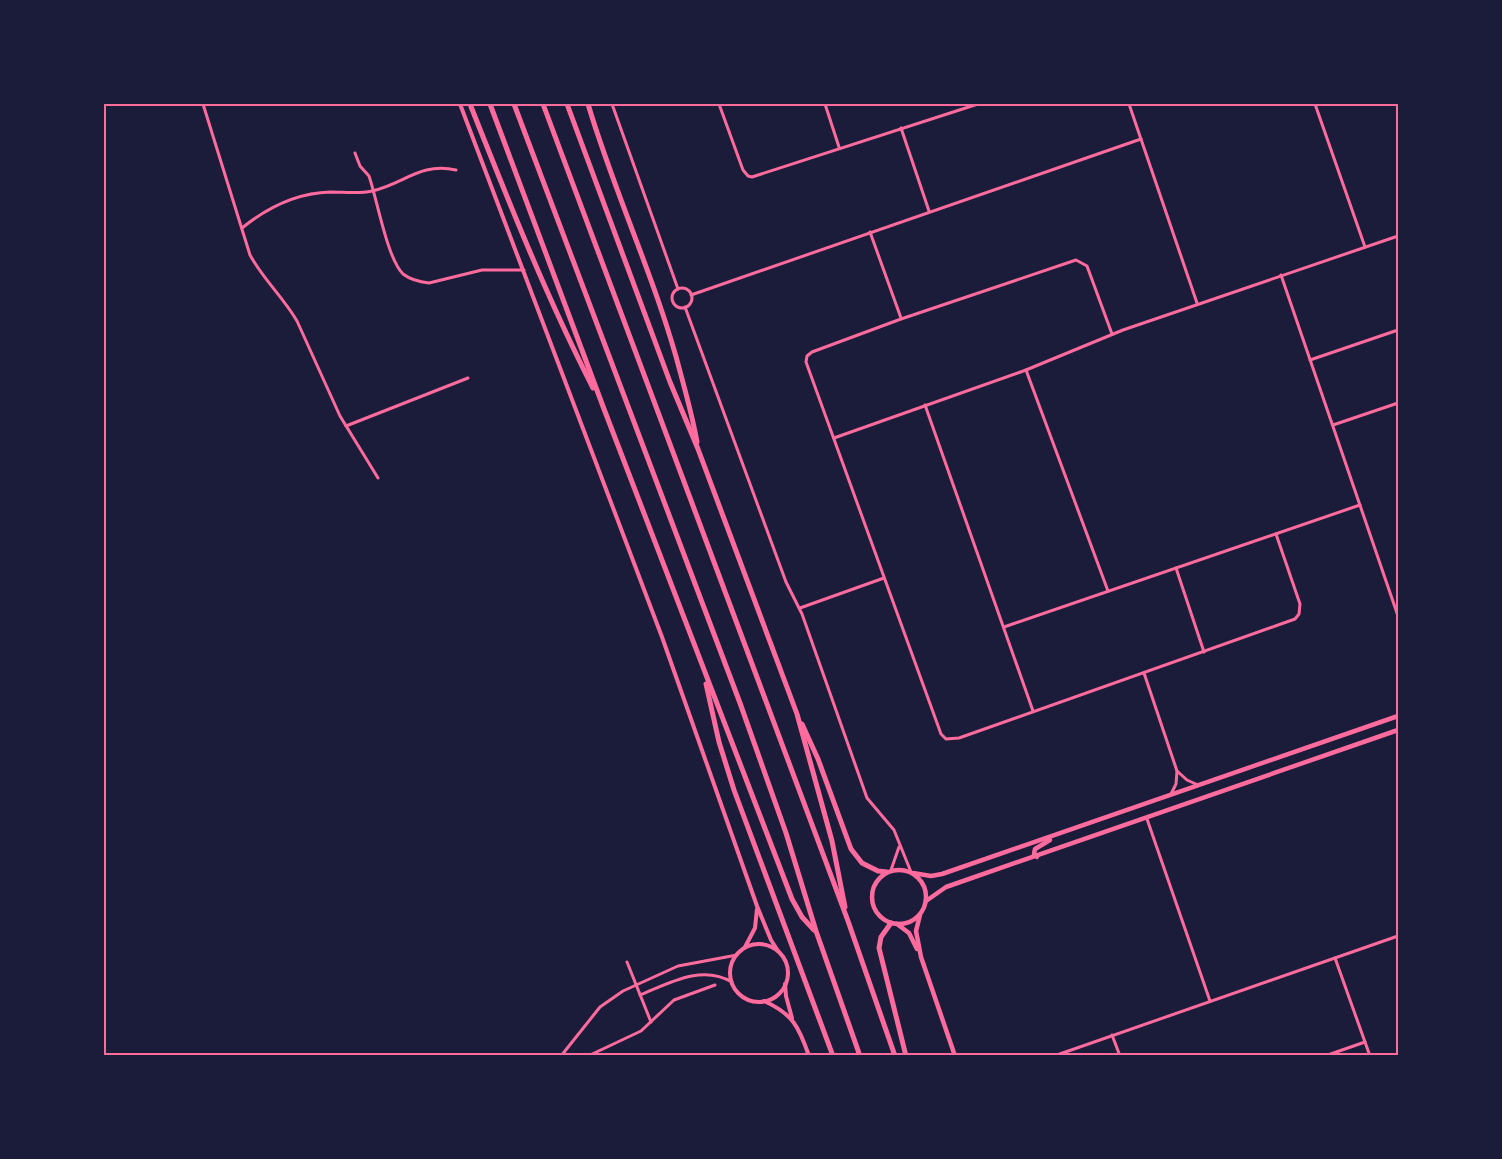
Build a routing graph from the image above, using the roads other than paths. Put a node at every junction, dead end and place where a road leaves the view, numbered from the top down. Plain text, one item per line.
1 (203, 104) edge
2 (460, 104) edge
3 (470, 104) edge
4 (490, 104) edge
5 (514, 104) edge
6 (543, 104) edge
7 (569, 104) edge
8 (588, 104) edge
9 (612, 104) edge
10 (719, 104) edge
11 (825, 104) edge
12 (978, 104) edge
13 (1129, 104) edge
14 (1315, 104) edge
15 (901, 128) junction
16 (1141, 139) junction
17 (840, 148) junction
18 (355, 153) dead end
19 (456, 170) dead end
20 (374, 191) junction
21 (929, 211) junction
22 (242, 228) junction
23 (870, 232) junction
24 (1398, 236) edge
25 (1365, 247) junction
26 (524, 270) junction
27 (1281, 276) junction
28 (678, 289) junction
29 (691, 295) junction
30 (1197, 304) junction
31 (685, 307) junction
32 (901, 319) junction
33 (1398, 330) edge
34 (1112, 334) junction
35 (1310, 360) junction
36 (1026, 370) junction
37 (468, 378) dead end
38 (1398, 404) edge
39 (925, 405) junction
40 (604, 409) junction
41 (346, 426) junction
42 (1333, 426) junction
43 (834, 438) junction
44 (698, 449) junction
45 (378, 478) dead end
46 (1360, 505) junction
47 (1276, 534) junction
48 (1176, 568) junction
49 (884, 578) junction
50 (1108, 591) junction
51 (800, 609) junction
52 (1398, 616) edge
53 (1004, 627) junction
54 (1205, 652) junction
55 (703, 670) junction
56 (1144, 673) junction
57 (1033, 711) junction
58 (797, 714) junction
59 (1398, 716) edge
60 (1398, 730) edge
61 (1177, 771) junction
62 (1199, 786) junction
63 (1170, 796) junction
64 (1147, 819) junction
65 (1058, 835) junction
66 (900, 846) junction
67 (1037, 857) junction
68 (889, 871) junction
69 (912, 873) junction
70 (926, 901) junction
71 (757, 906) junction
72 (920, 914) junction
73 (848, 921) junction
74 (894, 923) junction
75 (816, 932) junction
76 (1398, 936) edge
77 (744, 948) junction
78 (778, 951) junction
79 (737, 955) junction
80 (921, 957) junction
81 (1335, 958) junction
82 (627, 962) dead end
83 (732, 982) junction
84 (785, 984) junction
85 (636, 985) junction
86 (715, 985) dead end
87 (640, 995) junction
88 (764, 1001) junction
89 (1210, 1001) junction
90 (792, 1019) junction
91 (651, 1022) junction
92 (1113, 1035) junction
93 (1365, 1042) junction
94 (561, 1056) edge
95 (588, 1056) edge
96 (809, 1056) edge
97 (833, 1056) edge
98 (860, 1056) edge
99 (895, 1056) edge
100 (906, 1056) edge
101 (955, 1056) edge
102 (1054, 1056) edge
103 (1120, 1056) edge
104 (1325, 1056) edge
105 (1370, 1056) edge

1 - 22 street
2 - 26 street
3 - 40 highway
4 - 40 highway
5 - 75 highway
6 - 73 highway
7 - 44 highway
8 - 44 highway
9 - 28 street
10 - 17 street
11 - 17 street
12 - 15 street
13 - 16 street
14 - 25 street
15 - 17 street
15 - 21 street
16 - 21 street
16 - 30 street
18 - 20 street
19 - 20 street
20 - 22 street
20 - 26 street
21 - 23 street
22 - 41 street
23 - 29 street
23 - 32 street
24 - 25 street
25 - 27 street
26 - 71 street
27 - 30 street
27 - 35 street
28 - 29 street
28 - 31 street
29 - 31 street
30 - 34 street
31 - 51 street
32 - 34 street
32 - 43 street
33 - 35 street
34 - 36 street
35 - 42 street
36 - 39 street
36 - 50 street
37 - 41 street
38 - 42 street
39 - 43 street
39 - 53 street
40 - 55 highway
41 - 45 street
42 - 46 street
43 - 49 street
44 - 58 highway
46 - 47 street
46 - 52 street
47 - 48 street
47 - 54 street
48 - 50 street
48 - 54 street
49 - 51 street
49 - 57 street
50 - 53 street
51 - 66 street
53 - 57 street
54 - 56 street
55 - 75 highway
55 - 97 highway
56 - 57 street
56 - 61 street
58 - 68 highway
58 - 73 highway
59 - 62 main road
60 - 64 main road
61 - 62 street
61 - 63 street
62 - 63 main road
63 - 65 main road
64 - 67 main road
64 - 89 street
65 - 67 main road
65 - 69 main road
66 - 68 street
66 - 69 street
67 - 70 main road
68 - 69 main road
68 - 74 main road
69 - 70 main road
70 - 72 main road
71 - 77 street
71 - 78 street
72 - 74 main road
72 - 80 main road
73 - 99 highway
74 - 80 main road
74 - 100 highway
75 - 98 highway
76 - 81 street
77 - 78 street
77 - 79 street
78 - 84 street
79 - 83 street
79 - 85 street
80 - 101 main road
81 - 89 street
81 - 93 street
82 - 85 street
83 - 87 street
83 - 88 street
84 - 88 street
84 - 90 street
85 - 87 street
85 - 94 street
86 - 91 street
87 - 91 street
88 - 90 street
89 - 92 street
90 - 96 street
91 - 95 street
92 - 102 street
92 - 103 street
93 - 104 street
93 - 105 street

